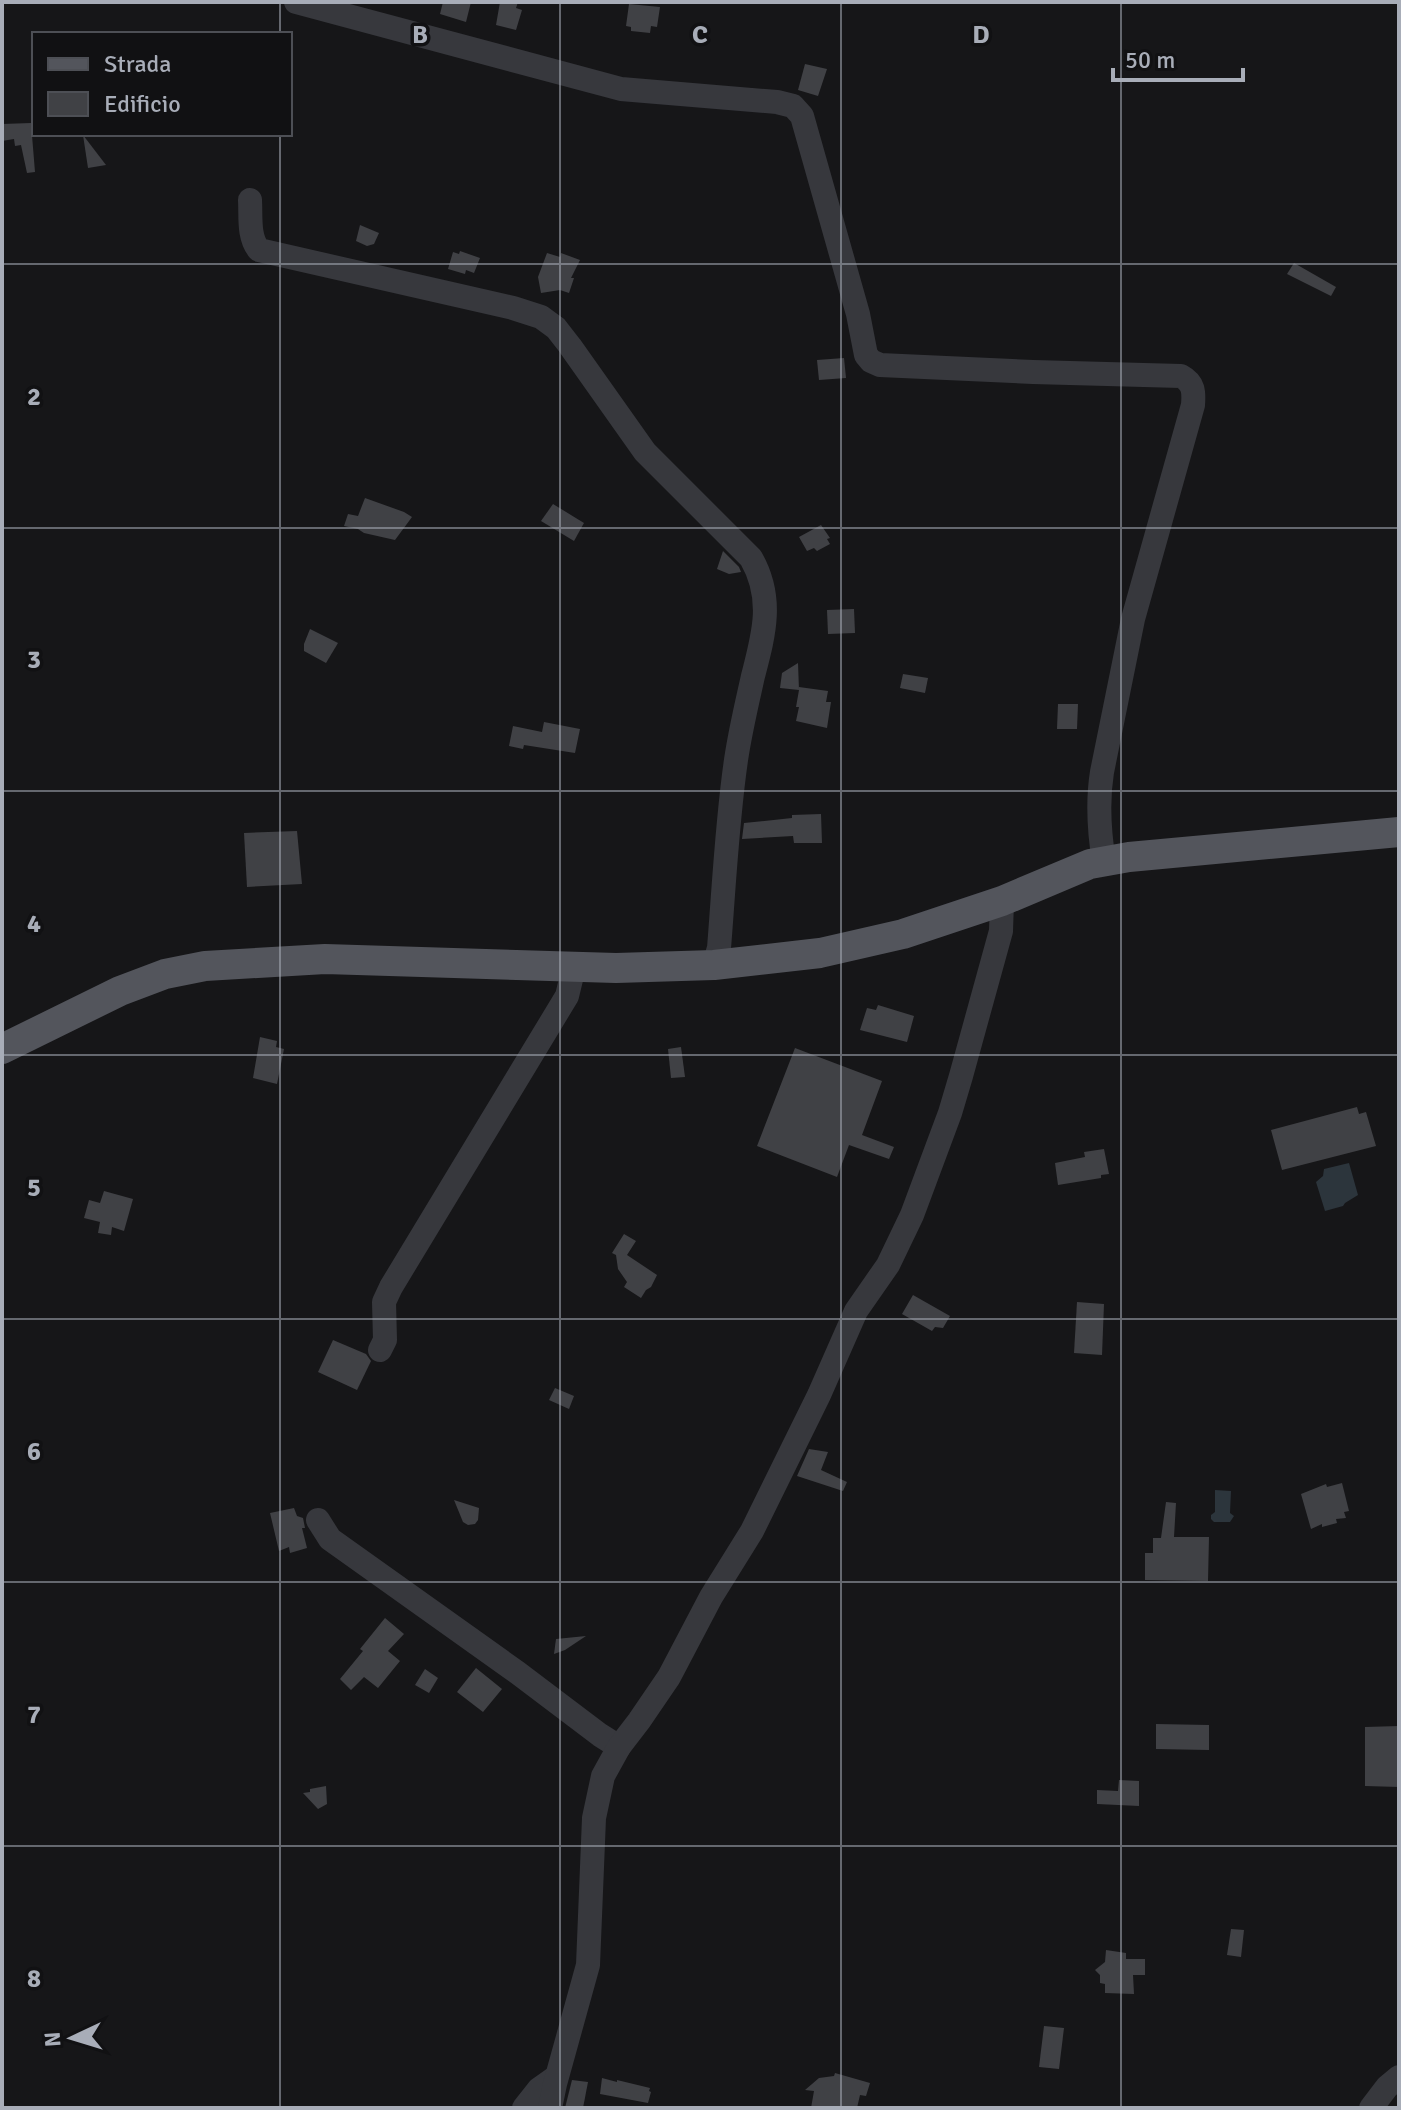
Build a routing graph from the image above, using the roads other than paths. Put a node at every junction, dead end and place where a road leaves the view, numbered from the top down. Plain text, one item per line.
1 (296, 2) edge
2 (250, 200) dead end
3 (1399, 832) edge
4 (1104, 862) junction
5 (1002, 901) junction
6 (714, 965) junction
7 (574, 967) junction
8 (2, 1049) edge
9 (380, 1350) dead end
10 (318, 1520) dead end
11 (619, 1747) junction
12 (556, 2077) junction
13 (1399, 2077) edge
14 (524, 2108) edge
15 (550, 2108) edge
16 (1371, 2108) edge

1 - 4 street
2 - 6 street
3 - 4 main road
4 - 5 main road
5 - 6 main road
5 - 11 street
6 - 7 main road
7 - 8 main road
7 - 9 street
10 - 11 street
11 - 12 street
12 - 14 street
12 - 15 street
13 - 16 street

